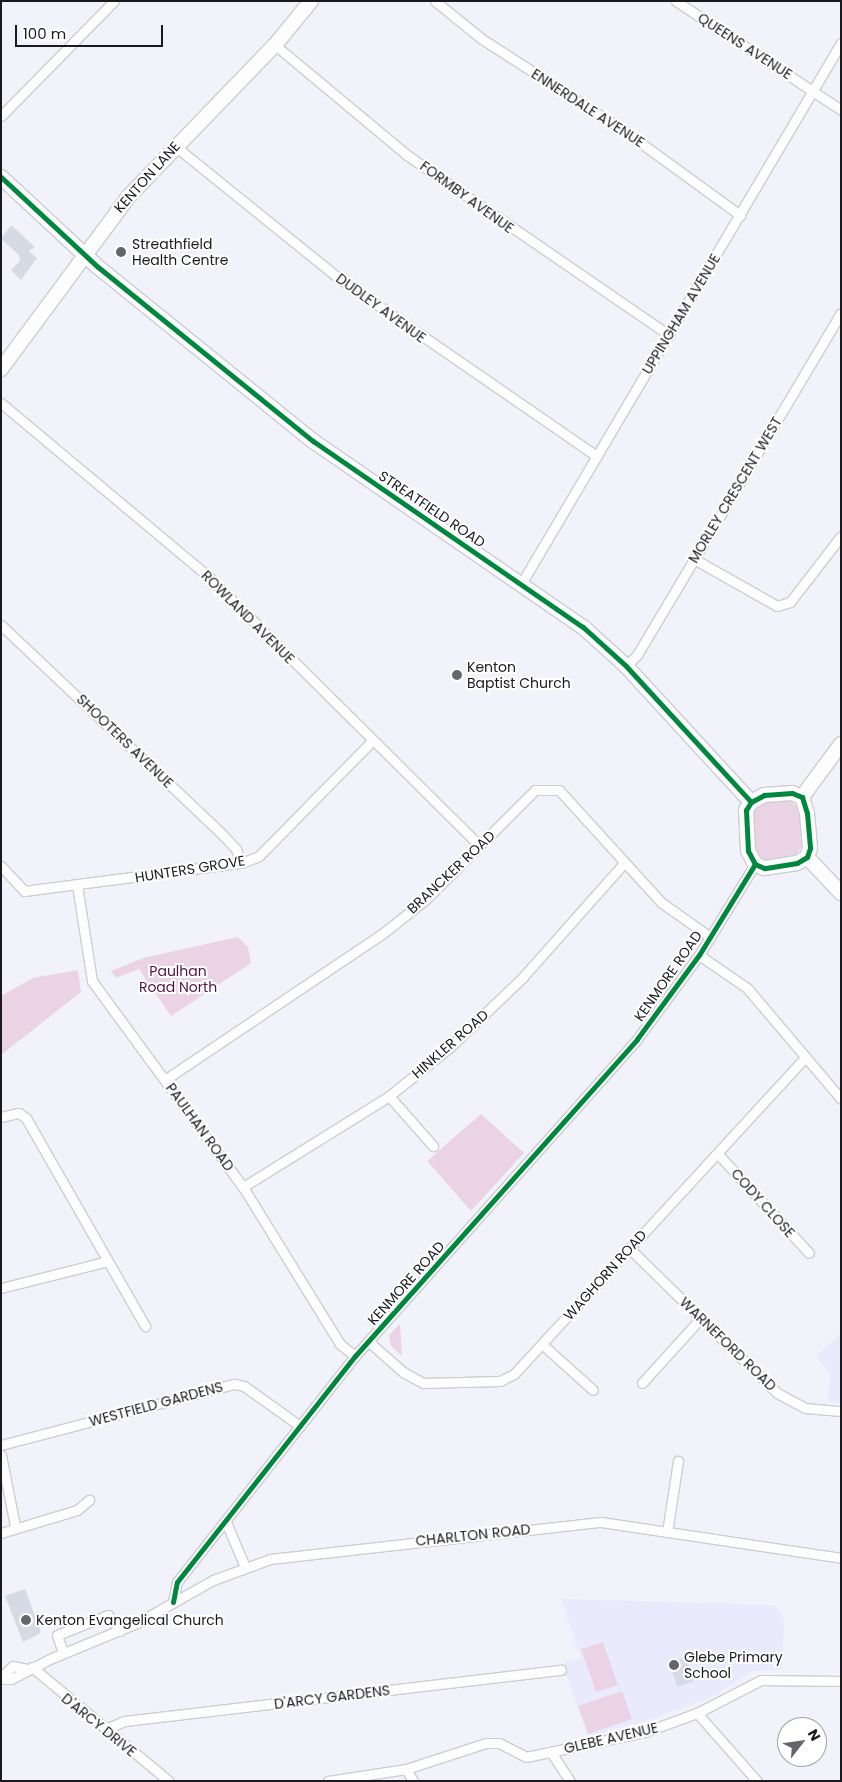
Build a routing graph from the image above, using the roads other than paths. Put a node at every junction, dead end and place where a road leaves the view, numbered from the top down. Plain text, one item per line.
1 (114, 1) edge
2 (311, 1) edge
3 (435, 1) edge
4 (676, 1) edge
5 (841, 43) edge
6 (275, 45) junction
7 (813, 92) junction
8 (841, 110) edge
9 (1, 116) edge
10 (176, 146) junction
11 (1, 177) edge
12 (740, 215) junction
13 (83, 253) junction
14 (841, 313) edge
15 (669, 335) junction
16 (1, 369) edge
17 (1, 403) edge
18 (597, 456) junction
19 (841, 536) edge
20 (694, 559) junction
21 (521, 584) junction
22 (1, 625) edge
23 (626, 666) junction
24 (372, 741) junction
25 (841, 744) edge
26 (802, 798) junction
27 (751, 802) junction
28 (480, 846) junction
29 (807, 857) junction
30 (241, 863) junction
31 (624, 863) junction
32 (755, 864) junction
33 (1, 866) edge
34 (77, 885) junction
35 (841, 894) edge
36 (710, 937) junction
37 (699, 955) junction
38 (806, 1057) junction
39 (166, 1079) junction
40 (388, 1096) junction
41 (841, 1098) edge
42 (1, 1117) edge
43 (433, 1146) dead end
44 (718, 1154) junction
45 (243, 1187) junction
46 (630, 1248) junction
47 (809, 1253) dead end
48 (108, 1261) junction
49 (1, 1288) edge
50 (701, 1318) junction
51 (145, 1326) dead end
52 (368, 1341) junction
53 (543, 1345) junction
54 (355, 1356) junction
55 (642, 1383) dead end
56 (593, 1390) dead end
57 (841, 1411) edge
58 (300, 1426) junction
59 (1, 1445) edge
60 (1, 1455) edge
61 (678, 1462) dead end
62 (89, 1500) dead end
63 (226, 1522) junction
64 (15, 1526) junction
65 (667, 1532) junction
66 (1, 1533) edge
67 (841, 1558) edge
68 (245, 1567) junction
69 (173, 1602) junction
70 (120, 1631) junction
71 (63, 1653) junction
72 (30, 1668) junction
73 (561, 1670) dead end
74 (1, 1678) edge
75 (841, 1681) edge
76 (697, 1713) junction
77 (105, 1729) junction
78 (551, 1752) junction
79 (406, 1769) junction
80 (169, 1781) edge
81 (328, 1781) edge
82 (413, 1781) edge
83 (570, 1781) edge
84 (757, 1781) edge

1 - 9 street
2 - 6 street, KENTON LANE
3 - 12 street, ENNERDALE AVENUE
4 - 7 street, QUEENS AVENUE
5 - 7 street, UPPINGHAM AVENUE
6 - 10 street, KENTON LANE
6 - 15 street, FORMBY AVENUE
7 - 8 street, QUEENS AVENUE
7 - 12 street, UPPINGHAM AVENUE
10 - 13 street, KENTON LANE
10 - 18 street, DUDLEY AVENUE
11 - 13 street, STREATFIELD ROAD
12 - 15 street, UPPINGHAM AVENUE
13 - 16 street, KENTON LANE
13 - 21 street, STREATFIELD ROAD
14 - 20 street, MORLEY CRESCENT WEST
15 - 18 street, UPPINGHAM AVENUE
17 - 24 street, ROWLAND AVENUE
18 - 21 street, UPPINGHAM AVENUE
19 - 20 street
20 - 23 street, MORLEY CRESCENT WEST
21 - 23 street, STREATFIELD ROAD
22 - 30 street, SHOOTERS AVENUE
23 - 27 street, STREATFIELD ROAD
24 - 28 street, ROWLAND AVENUE
24 - 30 street, HUNTERS GROVE
25 - 26 street
26 - 27 street
26 - 29 street
27 - 32 street
28 - 31 street, BRANCKER ROAD
28 - 39 street, BRANCKER ROAD
29 - 32 street
29 - 35 street
30 - 34 street, HUNTERS GROVE
31 - 36 street, BRANCKER ROAD
31 - 40 street, HINKLER ROAD
32 - 36 street, KENMORE ROAD
33 - 34 street, HUNTERS GROVE
34 - 39 street, PAULHAN ROAD
36 - 37 street, KENMORE ROAD
37 - 38 street
37 - 52 street, KENMORE ROAD
38 - 41 street
38 - 44 street, WAGHORN ROAD
39 - 45 street, PAULHAN ROAD
40 - 43 street
40 - 45 street, HINKLER ROAD
42 - 48 street
44 - 46 street, WAGHORN ROAD
44 - 47 street, CODY CLOSE
45 - 54 street, PAULHAN ROAD
46 - 50 street, WARNEFORD ROAD
46 - 53 street, WAGHORN ROAD
48 - 49 street
48 - 51 street
50 - 55 street
50 - 57 street, WARNEFORD ROAD
52 - 53 street, WAGHORN ROAD
52 - 54 street, KENMORE ROAD
53 - 56 street
54 - 58 street, KENMORE ROAD
58 - 59 street, WESTFIELD GARDENS
58 - 63 street, KENMORE ROAD
60 - 64 street
61 - 65 street
62 - 64 street
63 - 68 street
63 - 69 street, KENMORE ROAD
64 - 66 street
65 - 67 street, CHARLTON ROAD
65 - 68 street, CHARLTON ROAD
68 - 69 street, CHARLTON ROAD
69 - 70 street, CHARLTON ROAD
70 - 71 street, CHARLTON ROAD
70 - 71 street
71 - 72 street, CHARLTON ROAD
72 - 74 street, CHARLTON ROAD
72 - 77 street, D'ARCY DRIVE
73 - 77 street, D'ARCY GARDENS
75 - 76 street, GLEBE AVENUE
76 - 78 street, GLEBE AVENUE
76 - 84 street
77 - 80 street, D'ARCY DRIVE
78 - 79 street, GLEBE AVENUE
78 - 83 street
79 - 81 street, GLEBE AVENUE
79 - 82 street

